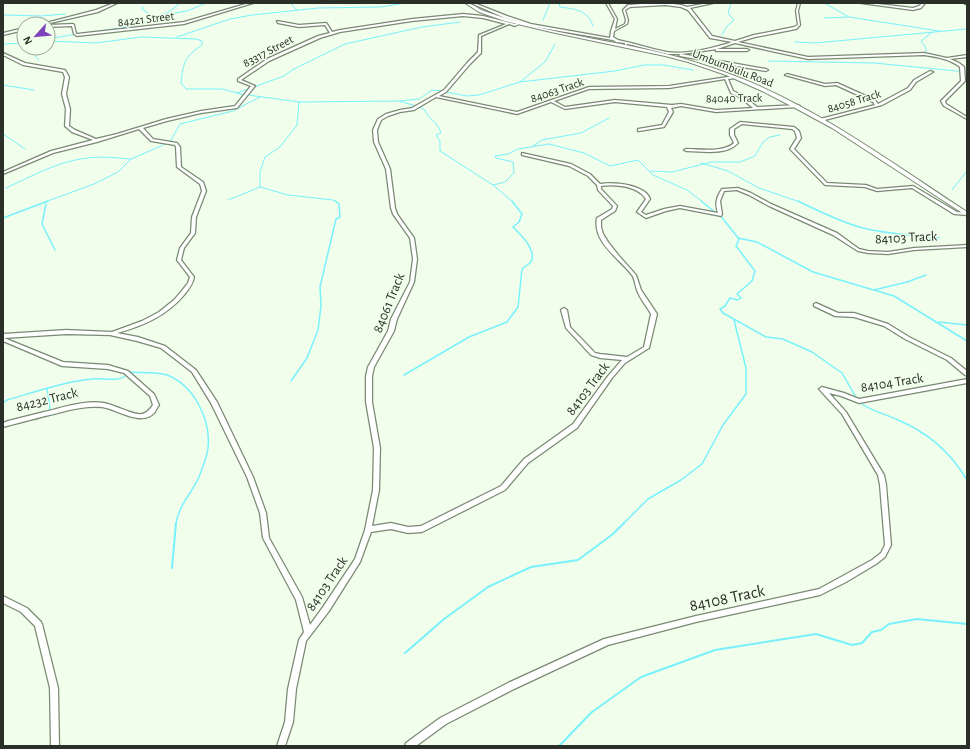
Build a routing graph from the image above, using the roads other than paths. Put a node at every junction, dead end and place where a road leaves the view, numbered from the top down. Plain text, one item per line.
1 (116, 3) edge
2 (252, 3) edge
3 (470, 3) edge
4 (607, 3) edge
5 (661, 3) edge
6 (712, 3) edge
7 (862, 3) edge
8 (924, 3) edge
9 (794, 4) edge
10 (798, 4) edge
11 (688, 8) junction
12 (56, 21) edge
13 (278, 22) dead end
14 (518, 23) junction
15 (508, 24) junction
16 (56, 26) edge
17 (16, 31) edge
18 (612, 31) junction
19 (331, 33) junction
20 (3, 34) edge
21 (613, 39) junction
22 (732, 42) junction
23 (626, 44) junction
24 (707, 50) junction
25 (747, 50) dead end
26 (673, 53) junction
27 (3, 54) edge
28 (936, 56) junction
29 (967, 56) edge
30 (967, 65) edge
31 (962, 67) junction
32 (766, 70) dead end
33 (931, 72) dead end
34 (787, 75) dead end
35 (965, 76) edge
36 (734, 77) junction
37 (727, 79) junction
38 (435, 96) junction
39 (551, 101) junction
40 (877, 105) junction
41 (671, 106) junction
42 (798, 106) junction
43 (756, 108) junction
44 (967, 118) edge
45 (821, 120) junction
46 (140, 128) junction
47 (639, 130) dead end
48 (96, 141) junction
49 (686, 150) dead end
50 (523, 154) dead end
51 (3, 173) edge
52 (599, 185) junction
53 (967, 214) edge
54 (967, 246) edge
55 (816, 305) dead end
56 (564, 310) dead end
57 (112, 333) junction
58 (3, 338) edge
59 (628, 359) junction
60 (967, 374) edge
61 (967, 381) edge
62 (822, 390) joint
63 (3, 425) edge
64 (368, 530) junction
65 (3, 599) edge
66 (308, 632) junction
67 (55, 746) edge
68 (281, 746) edge
69 (409, 746) edge

1 - 12 street
2 - 16 street, 84221 Street
3 - 14 main road, Umbumbulu Road
4 - 18 street
5 - 11 street
5 - 18 street
6 - 11 street
7 - 8 street
9 - 10 street
10 - 22 street
11 - 22 street
13 - 19 street
14 - 15 street, 83317 Street
14 - 21 street, 83317 Street
14 - 23 main road, Umbumbulu Road
15 - 19 street, 83317 Street
15 - 38 street, 84061 Track
17 - 20 street
18 - 21 street
19 - 46 street, 83317 Street
21 - 23 street, 83317 Street
22 - 24 street
22 - 28 street
23 - 26 street, 83317 Street
23 - 36 main road, Umbumbulu Road
24 - 25 street
24 - 26 street
26 - 32 street, 83317 Street
27 - 48 street
28 - 29 street
28 - 31 street
30 - 31 street
31 - 35 street
33 - 40 street, 84058 Track
34 - 40 street
35 - 44 street
36 - 37 street, 84063 Track
36 - 42 main road, Umbumbulu Road
37 - 39 street, 84063 Track
37 - 43 street
38 - 39 street, 84063 Track
38 - 64 street, 84061 Track
39 - 41 street, 84040 Track
40 - 45 street, 84058 Track
41 - 43 street, 84040 Track
41 - 47 street
42 - 43 street, 84040 Track
42 - 45 main road, Umbumbulu Road
45 - 53 main road, Umbumbulu Road
46 - 48 street, 83317 Street
46 - 57 street
48 - 51 street, 83317 Street
49 - 53 street
50 - 52 street
52 - 54 street, 84103 Track
52 - 59 street, 84103 Track
55 - 60 street
56 - 59 street
57 - 58 street
57 - 66 street
58 - 63 street, 84232 Track
59 - 64 street, 84103 Track
61 - 62 street, 84104 Track
62 - 69 street, 84108 Track
64 - 66 street, 84103 Track
65 - 67 street
66 - 68 street, 84103 Track

